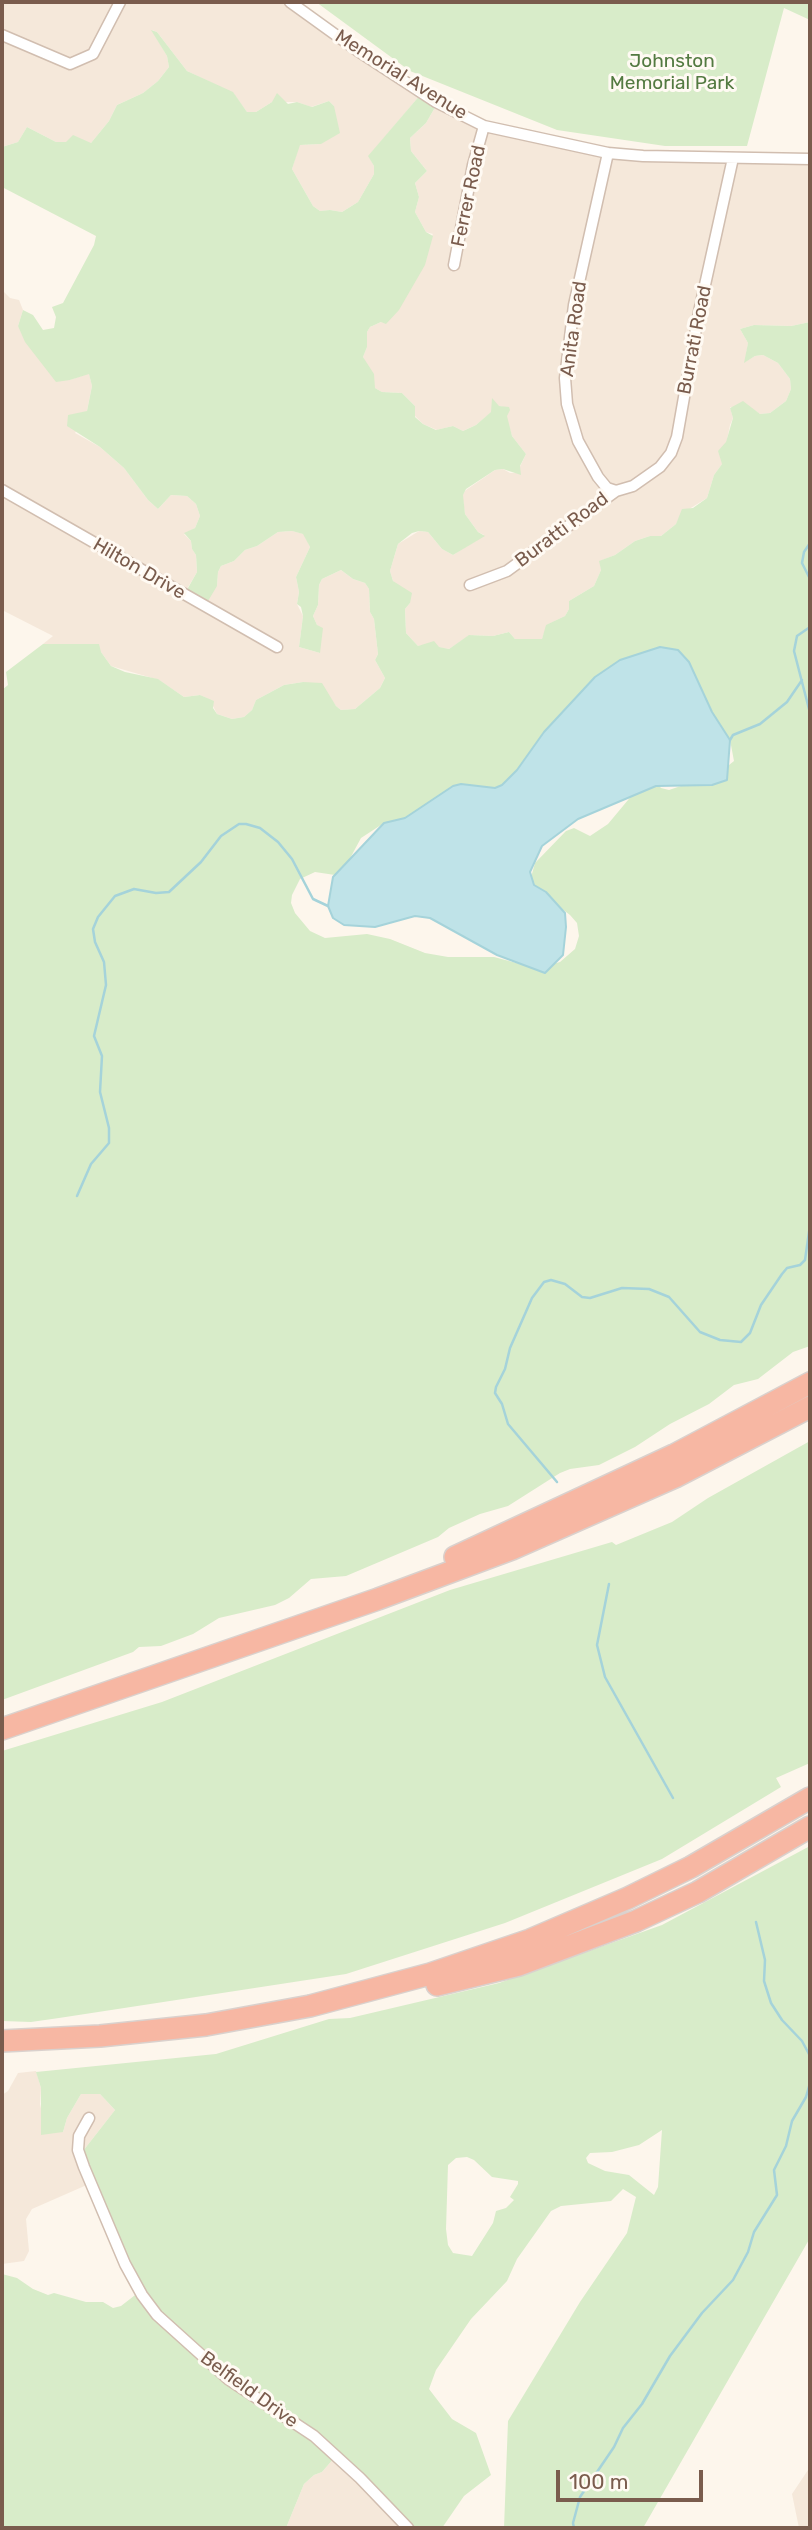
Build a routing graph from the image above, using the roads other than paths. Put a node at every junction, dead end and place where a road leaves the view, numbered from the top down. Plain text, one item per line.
1 (120, 2) edge
2 (290, 2) edge
3 (2, 34) edge
4 (484, 126) junction
5 (608, 153) junction
6 (733, 158) junction
7 (810, 159) edge
8 (454, 265) dead end
9 (2, 490) edge
10 (615, 491) junction
11 (470, 585) dead end
12 (277, 648) dead end
13 (810, 1381) edge
14 (810, 1408) edge
15 (275, 1633) junction
16 (2, 1729) edge
17 (810, 1798) edge
18 (810, 1827) edge
19 (362, 1993) junction
20 (2, 2041) edge
21 (89, 2118) dead end
22 (408, 2528) edge

1 - 3 street
2 - 4 street, Memorial Avenue
4 - 5 street, Memorial Avenue
4 - 8 street, Ferrer Road
5 - 6 street, Memorial Avenue
5 - 10 street, Anita Road
6 - 7 street, Memorial Avenue
6 - 10 street, Burrati Road
9 - 12 street, Hilton Drive
10 - 11 street, Buratti Road
13 - 15 highway
14 - 15 highway
15 - 16 highway
17 - 19 highway
18 - 19 highway
19 - 20 highway
21 - 22 street, Belfield Drive

